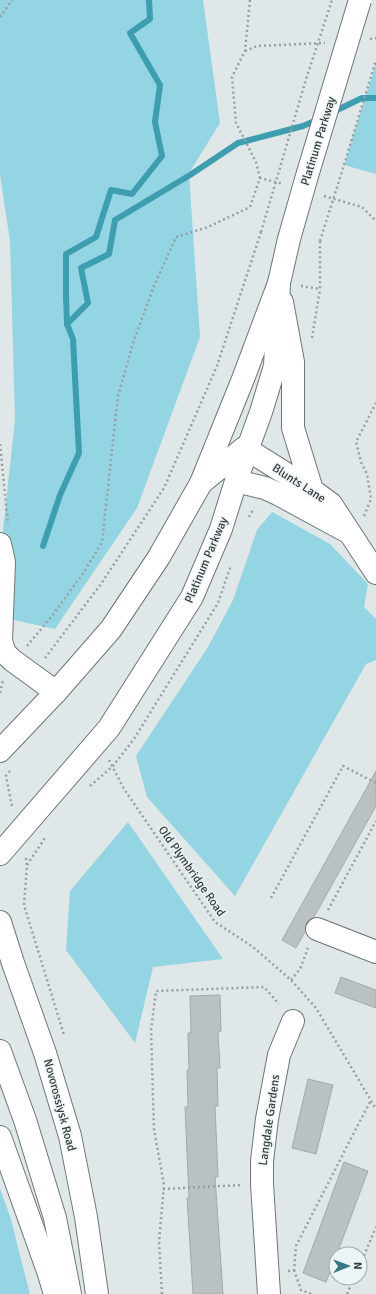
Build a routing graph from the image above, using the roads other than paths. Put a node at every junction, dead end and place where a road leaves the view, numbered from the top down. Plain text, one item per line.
1 (360, 0) edge
2 (279, 283) junction
3 (248, 450) junction
4 (236, 481) junction
5 (201, 483) junction
6 (312, 490) junction
7 (353, 536) junction
8 (0, 544) edge
9 (376, 573) edge
10 (56, 692) junction
11 (0, 751) edge
12 (0, 854) edge
13 (0, 922) edge
14 (317, 929) road end
15 (376, 952) edge
16 (293, 1021) dead end
17 (0, 1051) edge
18 (0, 1137) edge
19 (269, 1284) edge
20 (55, 1294) edge
21 (70, 1294) edge
22 (98, 1294) edge

1 - 2 main road, Platinum Parkway, bridge
2 - 3 main road, Platinum Parkway
2 - 5 main road, Platinum Parkway
2 - 6 main road
3 - 4 main road, Platinum Parkway
3 - 5 main road
3 - 6 main road, Blunts Lane
4 - 7 main road
4 - 12 main road, Platinum Parkway
5 - 10 main road, Platinum Parkway
6 - 7 main road, Blunts Lane
7 - 9 main road, Blunts Lane
8 - 10 main road
10 - 11 main road, Platinum Parkway
13 - 22 main road, Novorossiysk Road
14 - 15 main road
16 - 19 main road, Langdale Gardens
17 - 21 main road
18 - 20 main road

